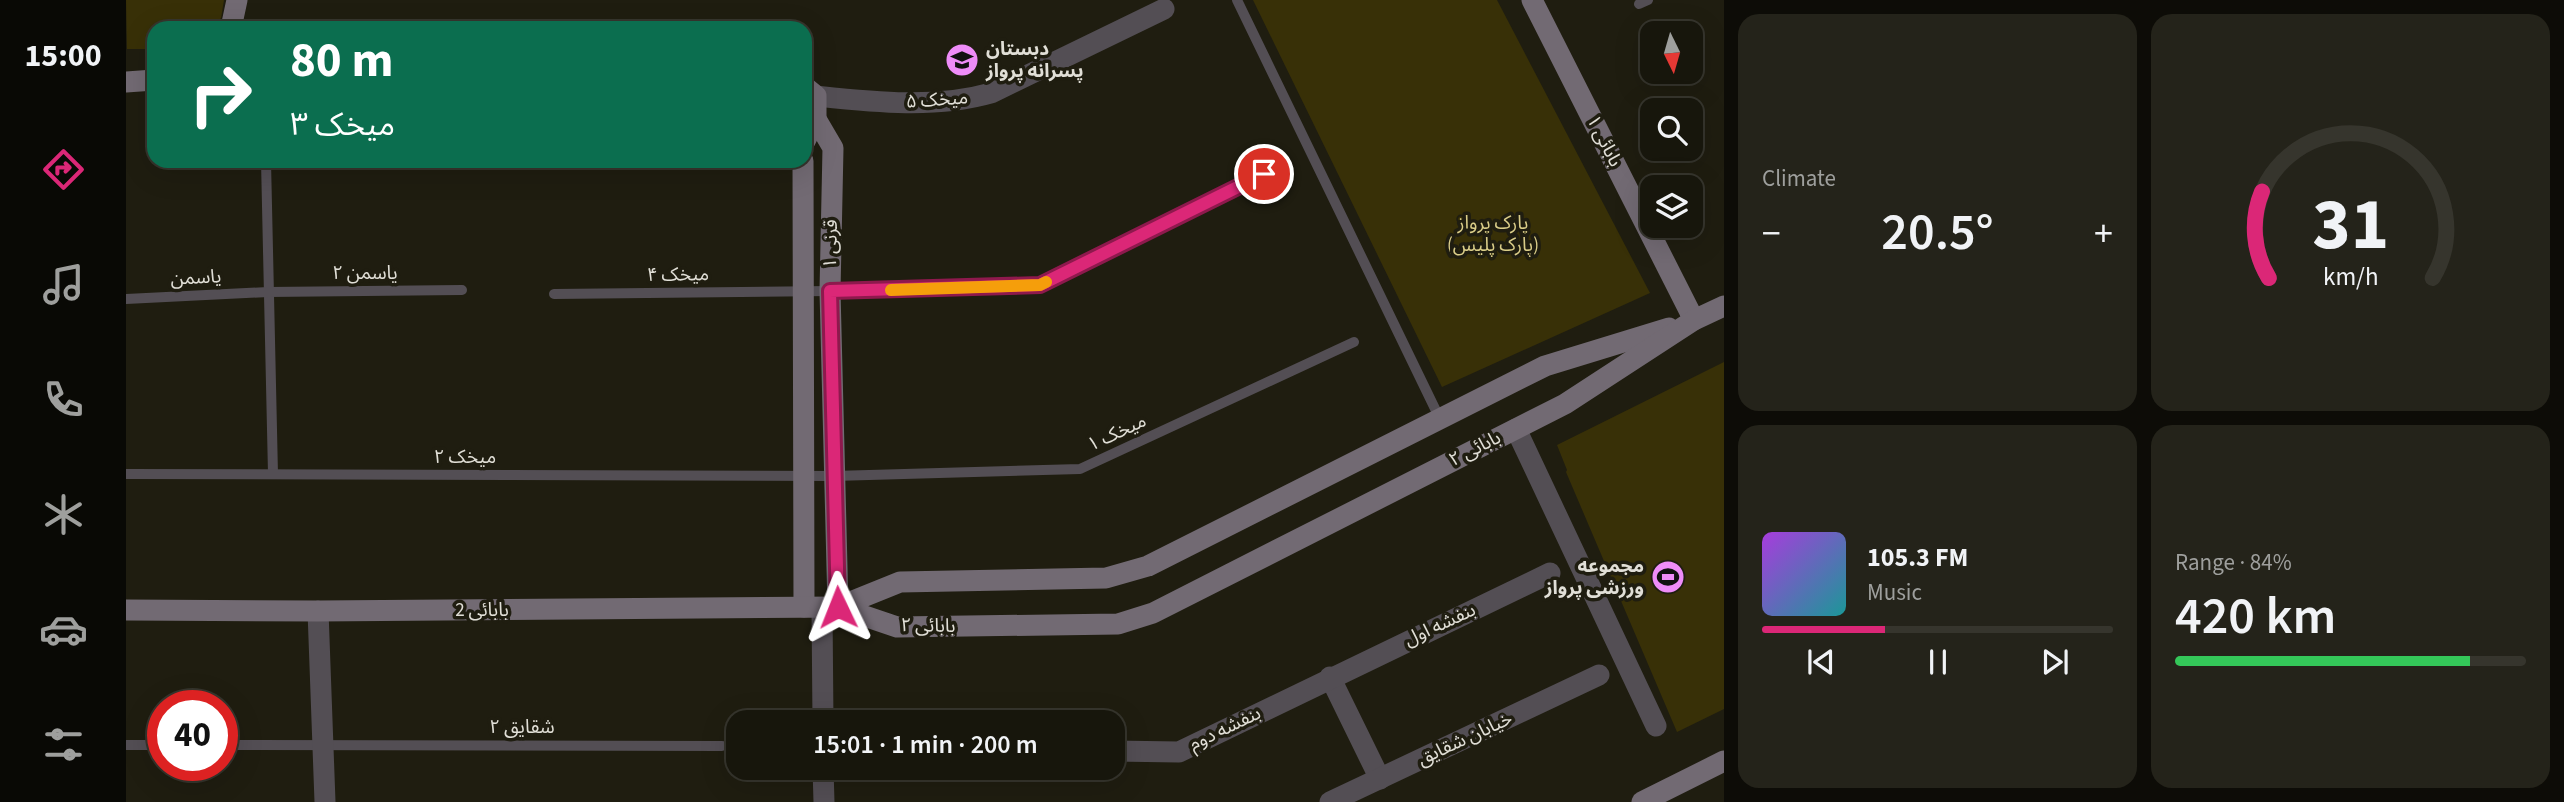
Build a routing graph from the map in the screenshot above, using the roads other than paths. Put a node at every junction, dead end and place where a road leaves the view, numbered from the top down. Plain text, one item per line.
1 (237, 0) edge
2 (1237, 0) edge
3 (1532, 0) edge
4 (1164, 9) dead end
5 (232, 21) edge
6 (147, 80) edge
7 (126, 82) edge
8 (812, 91) edge
9 (812, 97) edge
10 (816, 119) junction
11 (812, 127) edge
12 (266, 168) edge
13 (803, 168) edge
14 (1264, 174) dead end
15 (462, 290) dead end
16 (830, 291) junction
17 (268, 292) junction
18 (803, 292) junction
19 (554, 294) dead end
20 (126, 299) edge
21 (1724, 306) edge
22 (1694, 320) junction
23 (1354, 342) dead end
24 (1440, 419) junction
25 (1516, 429) junction
26 (126, 474) edge
27 (273, 474) junction
28 (804, 475) junction
29 (834, 476) junction
30 (1550, 573) dead end
31 (821, 607) junction
32 (126, 610) edge
33 (318, 611) junction
34 (1599, 675) dead end
35 (1330, 677) junction
36 (823, 710) edge
37 (1656, 726) dead end
38 (323, 744) junction
39 (126, 745) edge
40 (147, 745) edge
41 (238, 745) edge
42 (722, 746) dead end
43 (1125, 751) edge
44 (1724, 761) edge
45 (1380, 779) junction
46 (823, 780) edge
47 (325, 802) edge
48 (824, 802) edge
49 (1330, 802) edge
50 (1642, 802) edge

1 - 5 main road
2 - 24 lane
3 - 22 main road, بابائی ۱
4 - 8 street, میخک ۵
6 - 7 main road
9 - 10 main road
10 - 11 main road
10 - 16 main road, قرنی ۱
12 - 17 lane
13 - 18 main road, قرنی ۱
14 - 16 lane, میخک ۴
15 - 17 lane, یاسمن ۲
16 - 18 lane, میخک ۴
16 - 29 main road, قرنی ۱
17 - 20 lane, یاسمن
17 - 27 lane
18 - 19 lane, میخک ۴
18 - 28 main road, قرنی ۱
21 - 22 main road, بابائی ۲
22 - 24 main road, بابائی ۲
22 - 25 main road, بابائی ۲
23 - 29 lane, میخک ۱
24 - 31 main road, بابائی ۲
25 - 31 main road, بابائی ۲
25 - 37 street
26 - 27 lane, میخک ۲
27 - 28 lane, میخک ۲
28 - 29 lane, میخک ۱
28 - 31 main road, قرنی ۱
29 - 31 main road, قرنی ۱
30 - 35 street, بنفشه اول
31 - 33 main road, بابائی 2
31 - 36 street
32 - 33 main road, بابائی 2
33 - 38 street
34 - 45 street, خیابان شقایق
35 - 43 street, بنفشه دوم
35 - 45 street
38 - 41 lane, شقایق ۲
38 - 42 lane, شقایق ۲
38 - 47 street
39 - 40 lane
44 - 50 main road
45 - 49 street, خیابان شقایق
46 - 48 street

